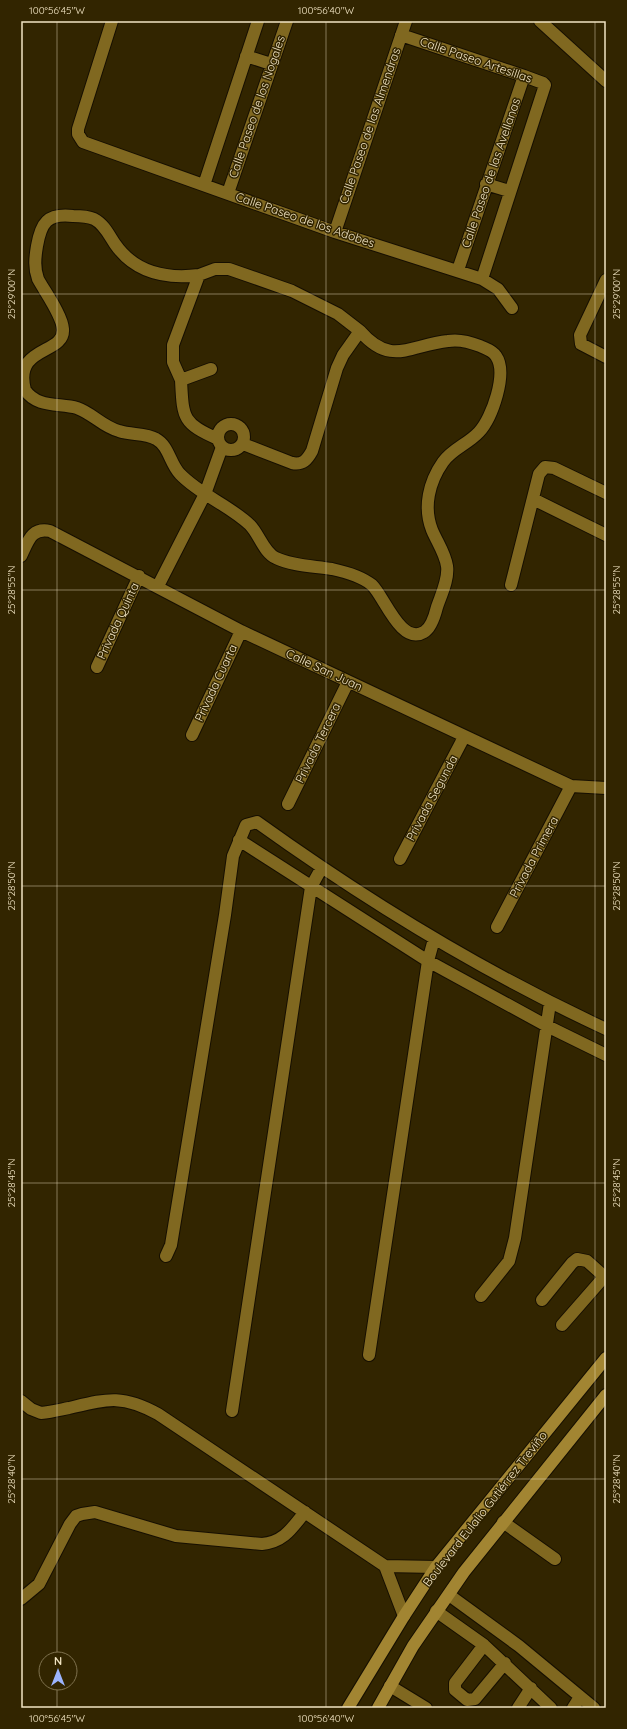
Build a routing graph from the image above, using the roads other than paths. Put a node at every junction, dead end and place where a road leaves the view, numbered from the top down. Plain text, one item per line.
1 (112, 21) edge
2 (258, 21) edge
3 (287, 21) edge
4 (406, 21) edge
5 (540, 21) edge
6 (401, 35) junction
7 (246, 56) junction
8 (271, 64) junction
9 (524, 76) junction
10 (606, 81) edge
11 (545, 89) joint
12 (486, 184) junction
13 (204, 185) junction
14 (509, 191) junction
15 (228, 193) junction
16 (335, 232) junction
17 (458, 270) junction
18 (199, 275) junction
19 (482, 279) junction
20 (606, 280) edge
21 (512, 308) dead end
22 (360, 331) junction
23 (606, 357) edge
24 (211, 369) dead end
25 (181, 380) junction
26 (220, 443) junction
27 (243, 444) junction
28 (606, 493) edge
29 (205, 494) junction
30 (533, 499) junction
31 (606, 535) edge
32 (21, 556) edge
33 (139, 576) junction
34 (511, 584) dead end
35 (158, 586) junction
36 (241, 631) junction
37 (97, 667) dead end
38 (348, 682) junction
39 (192, 735) dead end
40 (464, 737) junction
41 (571, 786) junction
42 (606, 788) edge
43 (288, 804) dead end
44 (239, 840) junction
45 (400, 859) dead end
46 (321, 868) junction
47 (311, 887) junction
48 (498, 927) dead end
49 (434, 939) junction
50 (428, 961) junction
51 (550, 1003) junction
52 (547, 1026) junction
53 (606, 1028) edge
54 (606, 1055) edge
55 (166, 1256) dead end
56 (605, 1277) edge
57 (481, 1296) dead end
58 (542, 1300) dead end
59 (562, 1325) dead end
60 (369, 1355) dead end
61 (606, 1358) edge
62 (606, 1395) edge
63 (21, 1401) edge
64 (232, 1411) dead end
65 (305, 1512) junction
66 (504, 1522) junction
67 (555, 1558) dead end
68 (385, 1566) junction
69 (436, 1567) junction
70 (449, 1595) junction
71 (21, 1599) edge
72 (436, 1612) junction
73 (404, 1616) junction
74 (484, 1645) junction
75 (505, 1663) junction
76 (390, 1686) junction
77 (531, 1688) junction
78 (580, 1697) junction
79 (348, 1708) edge
80 (378, 1708) edge
81 (426, 1708) edge
82 (518, 1708) edge
83 (551, 1708) edge
84 (573, 1708) edge
85 (594, 1708) edge

1 - 13 street, Calle Paseo de los Adobes
2 - 7 street, Calle Paseo de los Nogales
3 - 8 street, Calle Paseo de los Nogales
4 - 6 street, Calle Paseo de las Almendras
5 - 10 street
6 - 9 street, Calle Paseo Artesillas
6 - 16 street, Calle Paseo de las Almendras
7 - 8 street
7 - 13 street, Calle Paseo de los Nogales
8 - 15 street, Calle Paseo de los Nogales
9 - 11 street, Calle Paseo Artesillas
9 - 12 street, Calle Paseo de las Avellanas
11 - 14 street, Calle Paseo de las Avellanas
12 - 14 street
12 - 17 street, Calle Paseo de las Avellanas
13 - 15 street, Calle Paseo de los Adobes
14 - 19 street, Calle Paseo de las Avellanas
15 - 16 street, Calle Paseo de los Adobes
16 - 17 street, Calle Paseo de los Adobes
17 - 19 street, Calle Paseo de los Adobes
18 - 22 street
18 - 25 street
18 - 29 street
19 - 21 street, Calle Paseo de los Adobes
20 - 23 street
22 - 27 street
22 - 29 street
24 - 25 street
25 - 26 street
26 - 27 street
26 - 27 street
26 - 29 street, Privada Quinta
28 - 30 street
29 - 35 street, Privada Quinta
30 - 31 street
30 - 34 street
32 - 33 street, Calle San Juan
33 - 35 street, Calle San Juan
33 - 37 street, Privada Quinta
35 - 36 street, Calle San Juan
36 - 38 street, Calle San Juan
36 - 39 street, Privada Cuarta
38 - 40 street, Calle San Juan
38 - 43 street, Privada Tercera
40 - 41 street, Calle San Juan
40 - 45 street, Privada Segunda
41 - 42 street, Calle San Juan
41 - 48 street, Privada Primera
44 - 46 street
44 - 47 street
44 - 55 street
46 - 47 street
46 - 49 street
47 - 50 street
47 - 64 street
49 - 50 street
49 - 51 street
50 - 52 street
50 - 60 street
51 - 52 street
51 - 53 street
52 - 54 street
52 - 57 street
56 - 58 street
56 - 59 street
61 - 69 main road, Boulevard Eulalio Gutiérrez Treviño
62 - 66 main road, Boulevard Eulalio Gutiérrez Treviño
63 - 65 street
65 - 68 street
65 - 71 street
66 - 67 street
66 - 70 main road, Boulevard Eulalio Gutiérrez Treviño
68 - 69 street
68 - 73 street
69 - 73 main road, Boulevard Eulalio Gutiérrez Treviño
70 - 72 main road, Boulevard Eulalio Gutiérrez Treviño
70 - 78 street
72 - 74 street
72 - 76 main road, Boulevard Eulalio Gutiérrez Treviño
73 - 79 main road, Boulevard Eulalio Gutiérrez Treviño
74 - 75 street
74 - 75 street
75 - 77 street
76 - 80 main road, Boulevard Eulalio Gutiérrez Treviño
76 - 81 street
77 - 82 street
77 - 83 street
78 - 84 street
78 - 85 street

